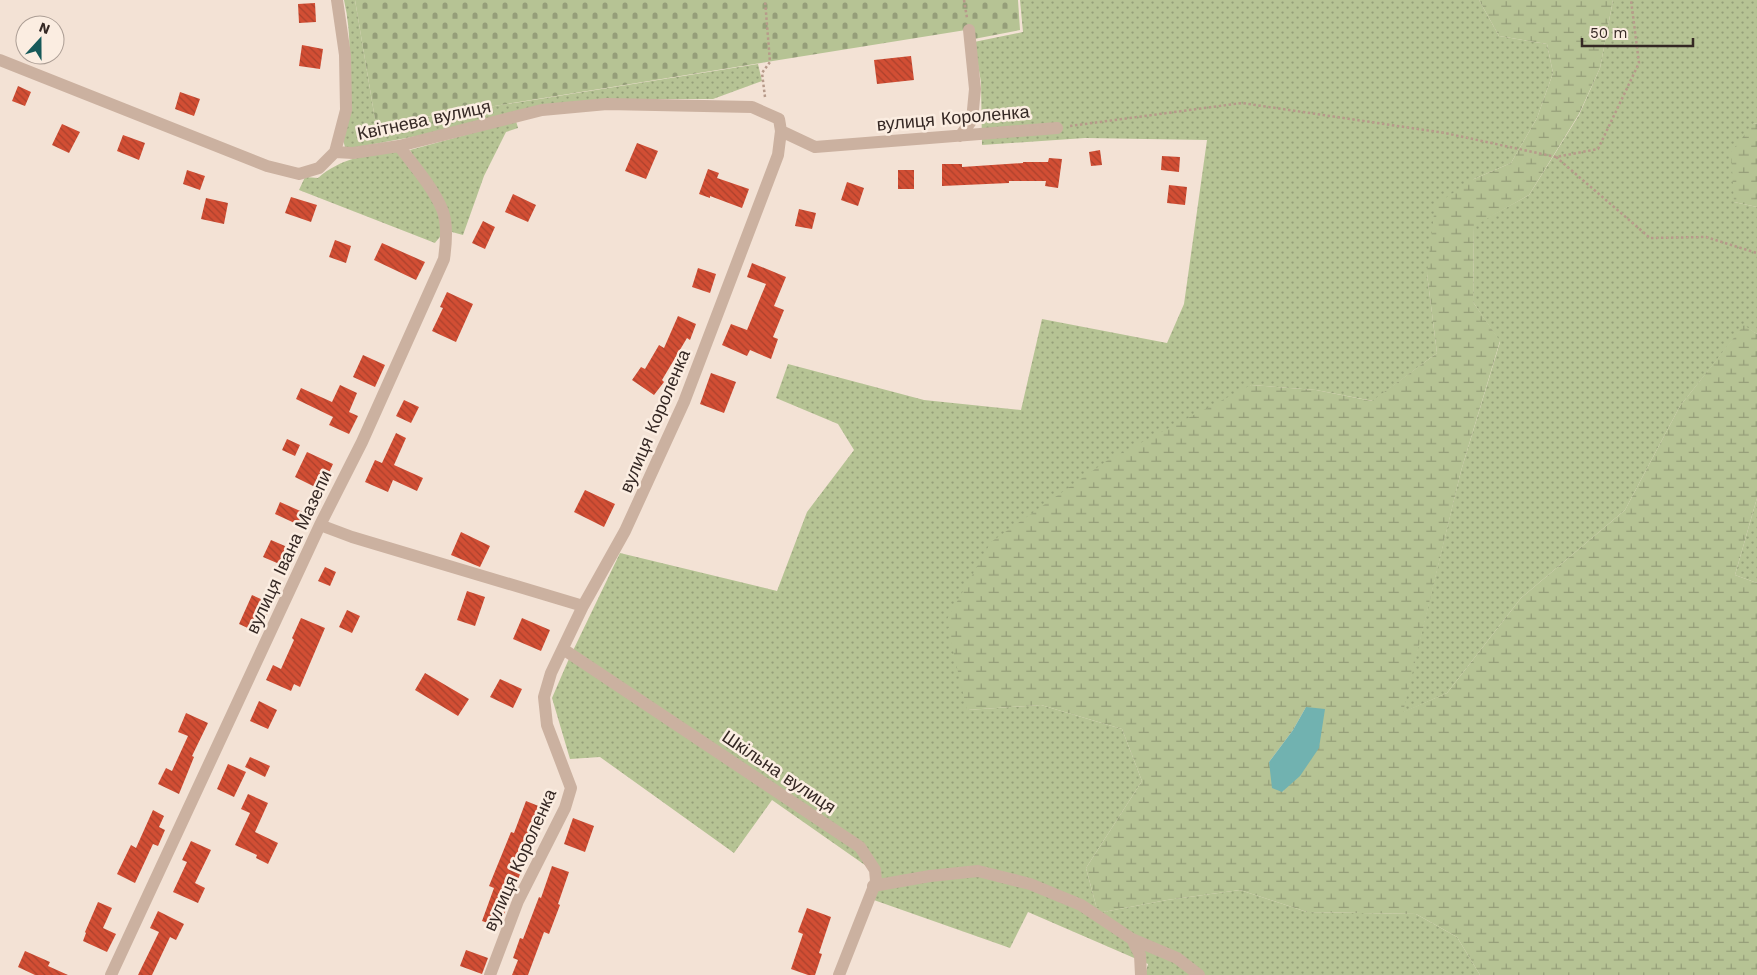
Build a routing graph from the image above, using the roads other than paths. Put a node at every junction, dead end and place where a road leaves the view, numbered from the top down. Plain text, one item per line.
1 (337, 0) edge
2 (968, 30) road end
3 (0, 60) edge
4 (780, 125) junction
5 (1057, 128) road end
6 (960, 136) junction
7 (399, 146) junction
8 (335, 152) junction
9 (320, 525) junction
10 (584, 606) junction
11 (563, 649) junction
12 (873, 886) junction
13 (1132, 939) junction
14 (111, 975) edge
15 (490, 975) edge
16 (839, 975) edge
17 (1141, 975) edge
18 (1199, 975) edge

1 - 8 street
2 - 6 street
3 - 8 street, Квітнева вулиця
4 - 6 street, вулиця Короленка
4 - 7 street, Квітнева вулиця
4 - 10 street, вулиця Короленка
5 - 6 street, вулиця Короленка
7 - 8 street, Квітнева вулиця
7 - 9 street, вулиця Івана Мазепи
9 - 10 street
9 - 14 street, вулиця Івана Мазепи
10 - 11 street, вулиця Короленка
11 - 12 street, Шкільна вулиця
11 - 15 street, вулиця Короленка
12 - 13 street
12 - 16 street, Шкільна вулиця
13 - 17 street
13 - 18 street

